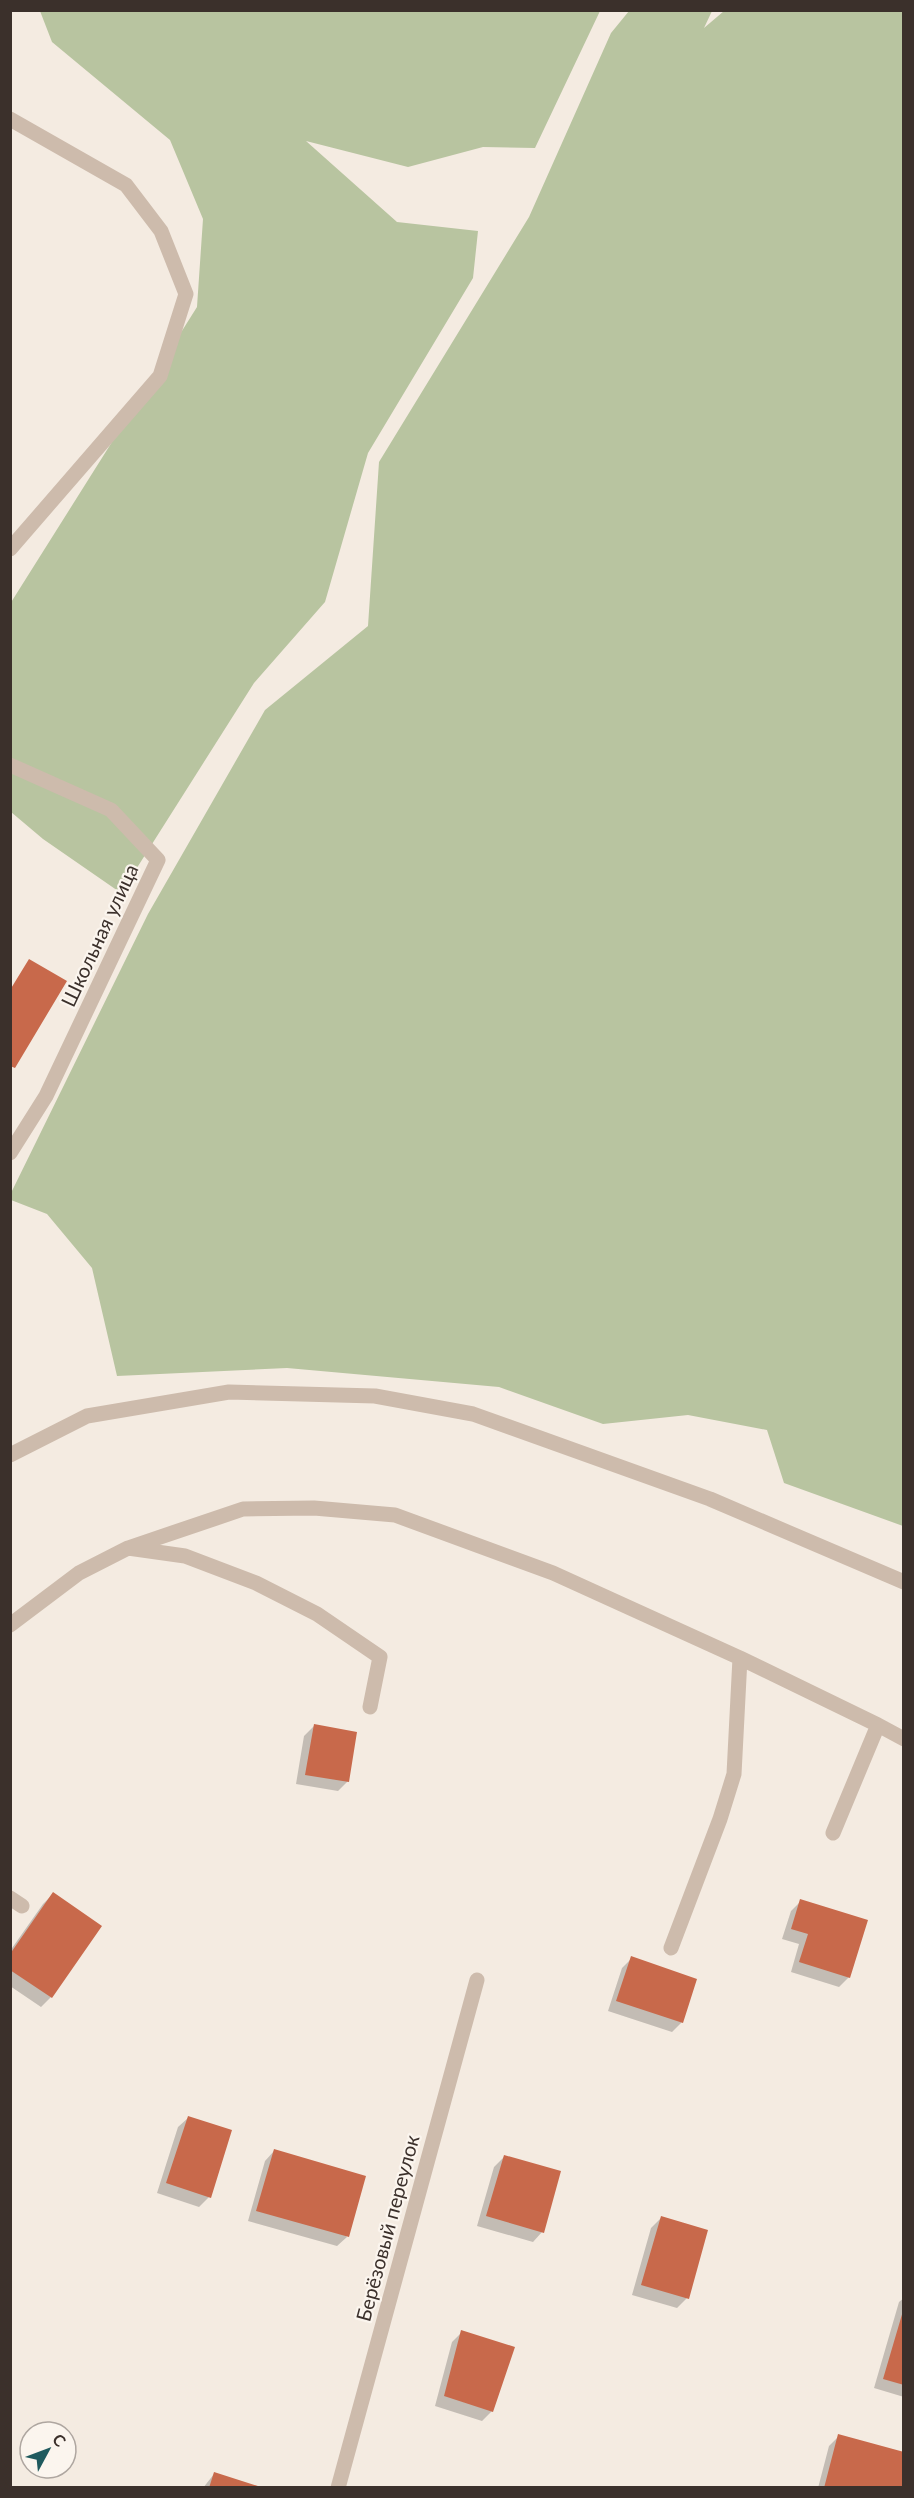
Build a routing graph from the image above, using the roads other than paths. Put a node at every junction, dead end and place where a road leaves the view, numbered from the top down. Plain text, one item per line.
1 (10, 119) edge
2 (10, 549) edge
3 (10, 765) edge
4 (10, 1153) edge
5 (10, 1455) edge
6 (128, 1548) junction
7 (903, 1582) edge
8 (10, 1625) edge
9 (740, 1658) junction
10 (370, 1707) dead end
11 (878, 1725) junction
12 (903, 1739) edge
13 (833, 1833) dead end
14 (671, 1948) dead end
15 (477, 1980) dead end
16 (338, 2487) edge

1 - 2 street
3 - 4 street, Школьная улица
5 - 7 street
6 - 8 street
6 - 9 street
6 - 10 street
9 - 11 street
9 - 14 street
11 - 12 street
11 - 13 street
15 - 16 street, Берёзовый переулок

